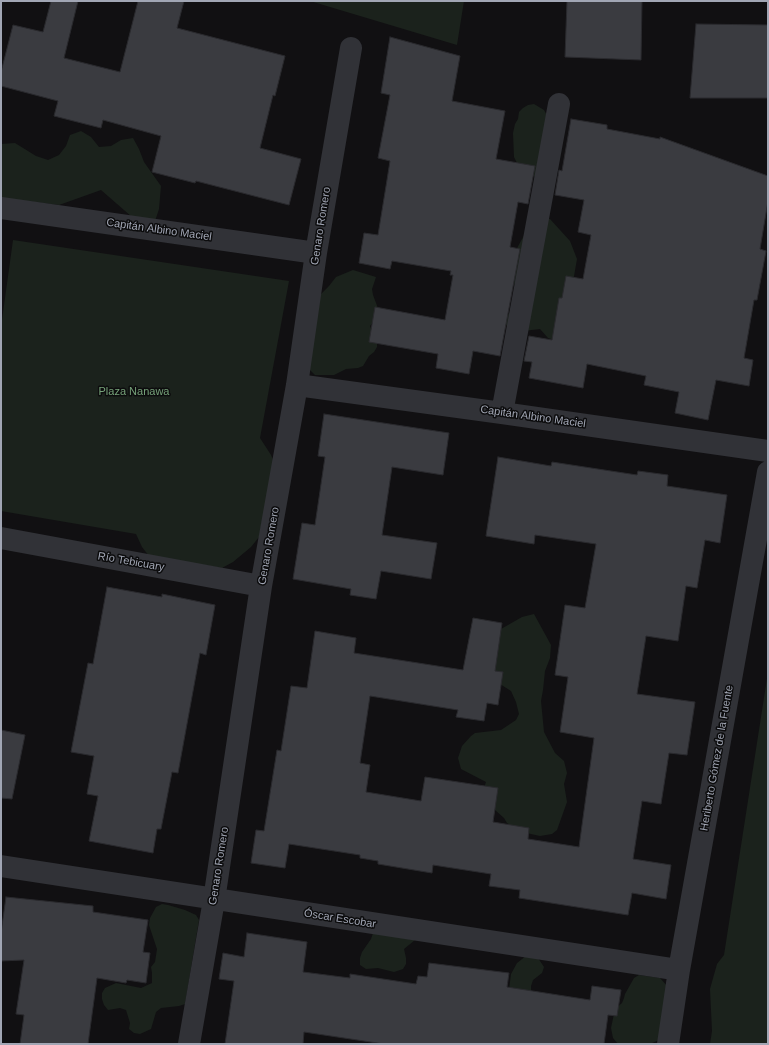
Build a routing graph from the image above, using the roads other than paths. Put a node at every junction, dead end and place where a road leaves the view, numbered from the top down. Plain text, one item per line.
1 (351, 48) dead end
2 (559, 104) dead end
3 (1, 208) edge
4 (316, 253) junction
5 (297, 385) junction
6 (502, 413) junction
7 (768, 451) edge
8 (768, 472) edge
9 (1, 538) edge
10 (262, 586) junction
11 (1, 866) edge
12 (214, 900) junction
13 (679, 970) junction
14 (189, 1044) edge
15 (668, 1044) edge

1 - 4 street, Genaro Romero
2 - 6 street
3 - 4 street, Capitán Albino Maciel
4 - 5 street, Genaro Romero
5 - 6 street, Capitán Albino Maciel
5 - 10 street, Genaro Romero
6 - 7 street, Capitán Albino Maciel
8 - 13 street, Heriberto Gómez de la Fuente
9 - 10 street, Río Tebicuary
10 - 12 street, Genaro Romero
11 - 12 street, Óscar Escobar
12 - 13 street, Óscar Escobar
12 - 14 street, Genaro Romero
13 - 15 street, Heriberto Gómez de la Fuente

